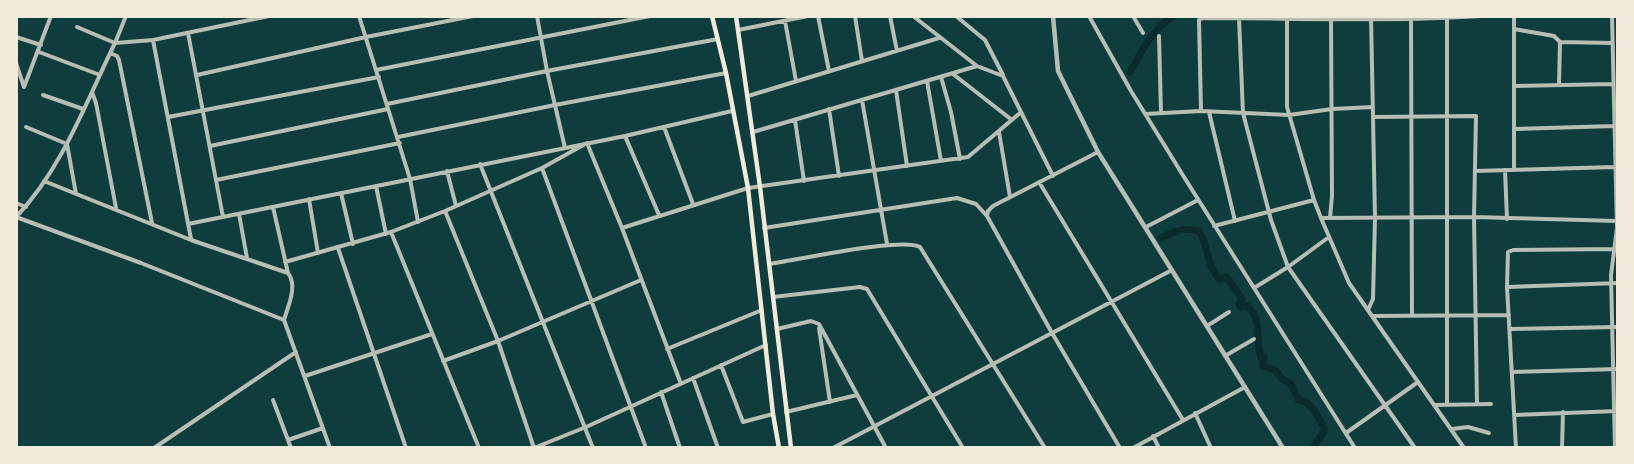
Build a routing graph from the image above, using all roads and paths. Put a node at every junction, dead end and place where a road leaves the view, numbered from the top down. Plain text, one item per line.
1 (51, 16) edge
2 (134, 16) edge
3 (269, 16) edge
4 (359, 16) edge
5 (473, 16) edge
6 (537, 16) edge
7 (650, 16) edge
8 (712, 16) edge
9 (736, 16) edge
10 (808, 16) edge
11 (818, 16) edge
12 (855, 16) edge
13 (890, 16) edge
14 (913, 16) edge
15 (956, 16) edge
16 (1053, 16) edge
17 (1089, 16) edge
18 (1133, 16) edge
19 (1481, 16) edge
20 (1514, 16) edge
21 (126, 17) edge
22 (1331, 17) edge
23 (1447, 17) edge
24 (1472, 17) edge
25 (1239, 18) edge
26 (1287, 18) edge
27 (1371, 18) edge
28 (1410, 18) edge
29 (1612, 18) edge
30 (1617, 18) edge
31 (784, 21) junction
32 (77, 27) dead end
33 (1514, 29) junction
34 (738, 30) junction
35 (188, 33) junction
36 (1143, 33) dead end
37 (1160, 36) dead end
38 (16, 37) edge
39 (366, 37) junction
40 (541, 38) junction
41 (939, 38) junction
42 (718, 39) junction
43 (153, 40) junction
44 (1560, 42) junction
45 (115, 43) junction
46 (1612, 44) junction
47 (40, 45) junction
48 (39, 51) junction
49 (897, 51) junction
50 (110, 53) junction
51 (862, 61) junction
52 (1615, 61) edge
53 (16, 63) edge
54 (976, 66) junction
55 (376, 70) junction
56 (547, 71) junction
57 (829, 71) junction
58 (726, 73) junction
59 (953, 74) junction
60 (100, 75) junction
61 (197, 75) junction
62 (1003, 76) junction
63 (379, 77) junction
64 (940, 77) junction
65 (796, 81) junction
66 (927, 81) junction
67 (1613, 84) junction
68 (1559, 85) junction
69 (1514, 87) junction
70 (896, 90) junction
71 (92, 92) junction
72 (43, 95) dead end
73 (748, 96) junction
74 (862, 100) junction
75 (1616, 102) edge
76 (555, 105) junction
77 (388, 107) junction
78 (1373, 107) junction
79 (83, 109) junction
80 (829, 109) junction
81 (1332, 109) junction
82 (203, 111) junction
83 (732, 111) junction
84 (1201, 111) junction
85 (1161, 112) junction
86 (1209, 112) junction
87 (1020, 113) junction
88 (1243, 113) junction
89 (1145, 114) junction
90 (1288, 115) junction
91 (1447, 116) junction
92 (168, 117) junction
93 (1373, 117) junction
94 (1411, 117) junction
95 (795, 120) junction
96 (1012, 120) junction
97 (1614, 126) junction
98 (26, 127) dead end
99 (664, 127) junction
100 (1514, 129) junction
101 (753, 132) junction
102 (999, 132) junction
103 (625, 136) junction
104 (398, 137) junction
105 (400, 143) junction
106 (587, 143) junction
107 (67, 144) junction
108 (210, 146) junction
109 (1616, 146) edge
110 (565, 148) junction
111 (1098, 152) junction
112 (960, 159) junction
113 (941, 161) junction
114 (480, 164) junction
115 (907, 166) junction
116 (1615, 166) junction
117 (542, 168) junction
118 (874, 170) junction
119 (1504, 170) junction
120 (1514, 170) junction
121 (447, 171) junction
122 (1475, 171) junction
123 (839, 176) junction
124 (1053, 176) junction
125 (410, 179) junction
126 (216, 180) junction
127 (44, 181) junction
128 (804, 181) junction
129 (1039, 182) junction
130 (376, 186) junction
131 (760, 187) junction
132 (748, 188) junction
133 (1617, 190) edge
134 (491, 191) junction
135 (341, 193) junction
136 (76, 194) junction
137 (1010, 197) junction
138 (309, 200) junction
139 (1198, 200) junction
140 (1314, 200) junction
141 (16, 203) edge
142 (693, 204) junction
143 (456, 206) junction
144 (26, 207) junction
145 (273, 207) junction
146 (116, 209) junction
147 (881, 210) junction
148 (445, 211) junction
149 (1269, 212) junction
150 (239, 214) junction
151 (659, 215) junction
152 (987, 216) junction
153 (16, 217) edge
154 (223, 217) junction
155 (1474, 217) junction
156 (1321, 218) junction
157 (1330, 218) junction
158 (1375, 218) junction
159 (1411, 218) junction
160 (1447, 218) junction
161 (1507, 219) junction
162 (1234, 221) junction
163 (1617, 221) edge
164 (418, 222) junction
165 (153, 224) junction
166 (188, 224) junction
167 (1214, 226) junction
168 (1146, 227) junction
169 (622, 228) junction
170 (764, 228) junction
171 (1617, 228) edge
172 (388, 233) junction
173 (1329, 237) junction
174 (191, 240) junction
175 (353, 243) junction
176 (887, 244) junction
177 (338, 248) junction
178 (1615, 249) junction
179 (318, 253) junction
180 (247, 259) junction
181 (285, 262) junction
182 (770, 264) junction
183 (1288, 267) junction
184 (1172, 270) junction
185 (288, 273) junction
186 (641, 280) junction
187 (1617, 283) edge
188 (1611, 284) junction
189 (1507, 287) junction
190 (1254, 288) junction
191 (773, 297) junction
192 (592, 301) junction
193 (1113, 301) junction
194 (762, 310) junction
195 (1368, 310) junction
196 (1229, 312) dead end
197 (1412, 315) junction
198 (1449, 315) junction
199 (1476, 315) junction
200 (1509, 315) junction
201 (1372, 316) junction
202 (284, 320) junction
203 (544, 321) junction
204 (819, 324) junction
205 (1207, 326) junction
206 (1615, 327) edge
207 (777, 329) junction
208 (1510, 329) junction
209 (1052, 333) junction
210 (432, 334) junction
211 (1254, 339) dead end
212 (498, 341) junction
213 (766, 345) junction
214 (667, 349) junction
215 (297, 352) junction
216 (374, 354) junction
217 (1225, 356) junction
218 (442, 361) junction
219 (994, 364) junction
220 (720, 365) junction
221 (1615, 369) edge
222 (1512, 372) junction
223 (305, 376) junction
224 (693, 378) junction
225 (1418, 382) junction
226 (681, 384) junction
227 (1245, 387) junction
228 (662, 392) junction
229 (858, 394) junction
230 (932, 397) junction
231 (273, 400) dead end
232 (830, 402) junction
233 (1448, 403) junction
234 (1477, 404) junction
235 (1491, 404) dead end
236 (1436, 405) junction
237 (632, 406) junction
238 (1386, 406) junction
239 (1616, 411) edge
240 (785, 412) junction
241 (1563, 412) junction
242 (1195, 413) junction
243 (773, 414) junction
244 (1514, 415) junction
245 (1183, 420) junction
246 (586, 427) junction
247 (874, 427) junction
248 (324, 428) junction
249 (1452, 429) junction
250 (1346, 433) junction
251 (1489, 433) dead end
252 (1153, 436) junction
253 (288, 440) junction
254 (154, 447) edge
255 (291, 447) edge
256 (330, 447) edge
257 (406, 447) edge
258 (478, 447) edge
259 (534, 447) edge
260 (593, 447) edge
261 (646, 447) edge
262 (680, 447) edge
263 (718, 447) edge
264 (779, 447) edge
265 (790, 447) edge
266 (833, 447) edge
267 (886, 447) edge
268 (963, 447) edge
269 (1045, 447) edge
270 (1120, 447) edge
271 (1133, 447) edge
272 (1159, 447) edge
273 (1211, 447) edge
274 (1283, 447) edge
275 (1355, 447) edge
276 (1415, 447) edge
277 (1464, 447) edge
278 (1516, 447) edge
279 (1562, 447) edge
280 (1615, 447) edge

1 - 47 street
2 - 21 street
3 - 35 street
4 - 39 street
5 - 39 street
6 - 40 street
7 - 40 street
8 - 42 main road
9 - 34 main road
10 - 31 street
11 - 57 street
12 - 51 street
13 - 49 street
14 - 41 street
15 - 62 street
16 - 111 street
17 - 89 street
18 - 36 street
19 - 24 street
20 - 33 street
21 - 45 street
22 - 26 street
22 - 27 street
22 - 81 street
23 - 24 street
23 - 28 street
23 - 91 street
25 - 26 street
25 - 84 street
25 - 88 street
26 - 90 street
27 - 28 street
27 - 78 street
28 - 94 street
29 - 30 street
29 - 46 street
31 - 34 street
31 - 65 street
32 - 45 street
33 - 44 street
33 - 69 street
34 - 73 main road
35 - 43 street
35 - 61 street
37 - 85 street
38 - 47 street
39 - 55 street
39 - 61 street
40 - 55 street
40 - 56 street
41 - 49 street
41 - 54 street
42 - 56 street
42 - 58 main road
43 - 45 street
43 - 92 street
44 - 46 street
44 - 68 street
45 - 50 street
46 - 52 street
47 - 48 street
48 - 53 street
48 - 60 street
49 - 51 street
50 - 60 street
50 - 165 street
51 - 57 street
52 - 67 street
54 - 59 street
54 - 62 street
55 - 63 street
56 - 76 street
56 - 77 street
57 - 65 street
58 - 76 street
58 - 83 main road
59 - 64 street
59 - 96 street
60 - 71 street
61 - 82 street
62 - 87 street
63 - 77 street
63 - 82 street
64 - 66 street
64 - 112 street
65 - 73 street
66 - 70 street
66 - 113 street
67 - 68 street
67 - 75 street
68 - 69 street
69 - 100 street
70 - 74 street
70 - 115 street
71 - 79 street
71 - 146 street
72 - 79 street
73 - 101 main road
74 - 80 street
74 - 118 street
75 - 97 street
76 - 104 street
76 - 110 street
77 - 104 street
77 - 108 street
78 - 81 street
78 - 93 street
79 - 107 street
80 - 95 street
80 - 123 street
81 - 90 street
81 - 157 street
82 - 92 street
82 - 108 street
83 - 99 street
83 - 132 main road
84 - 85 street
84 - 86 street
85 - 89 street
86 - 88 street
86 - 162 street
87 - 96 street
87 - 124 street
88 - 90 street
88 - 149 street
89 - 139 street
90 - 140 street
91 - 94 street
91 - 122 street
91 - 160 street
92 - 166 street
93 - 94 street
93 - 158 street
94 - 159 street
95 - 101 street
95 - 128 street
96 - 102 street
97 - 100 street
97 - 109 street
98 - 107 street
99 - 103 street
99 - 142 street
100 - 120 street
101 - 131 main road
102 - 112 street
102 - 137 street
103 - 106 street
103 - 151 street
104 - 105 street
105 - 125 street
105 - 126 street
106 - 110 street
106 - 117 street
106 - 169 street
107 - 127 street
107 - 136 street
108 - 126 street
109 - 116 street
110 - 114 street
111 - 124 street
111 - 168 street
112 - 113 street
113 - 115 street
114 - 121 street
114 - 134 street
115 - 118 street
116 - 120 street
116 - 133 street
117 - 134 street
117 - 192 street
118 - 123 street
118 - 147 street
119 - 120 street
119 - 122 street
119 - 161 street
121 - 125 street
121 - 143 street
122 - 155 street
123 - 128 street
124 - 129 street
125 - 130 street
125 - 164 street
126 - 154 street
127 - 136 street
127 - 144 street
128 - 131 street
129 - 137 street
129 - 193 street
130 - 135 street
130 - 172 street
131 - 132 street
131 - 170 main road
132 - 142 street
132 - 194 main road
133 - 163 street
134 - 143 street
134 - 203 street
135 - 138 street
135 - 175 street
136 - 146 street
137 - 152 street
138 - 145 street
138 - 179 street
139 - 167 street
139 - 168 street
140 - 149 street
140 - 156 street
141 - 144 street
142 - 151 street
143 - 148 street
144 - 153 street
145 - 150 street
145 - 181 street
146 - 165 street
147 - 152 street
147 - 170 street
147 - 176 street
148 - 164 street
148 - 212 street
149 - 162 street
149 - 183 street
150 - 154 street
150 - 180 street
151 - 169 street
152 - 209 street
153 - 202 street
154 - 166 street
155 - 160 street
155 - 161 street
155 - 199 street
156 - 157 street
156 - 173 street
157 - 158 street
158 - 159 street
158 - 195 street
159 - 160 street
159 - 197 street
160 - 198 street
161 - 163 street
162 - 167 street
163 - 171 street
164 - 172 street
165 - 174 street
166 - 174 street
167 - 190 street
168 - 184 street
169 - 186 street
170 - 182 main road
171 - 178 street
172 - 175 street
172 - 210 street
173 - 183 street
173 - 195 street
174 - 180 street
175 - 177 street
176 - 182 street
176 - 219 street
177 - 179 street
177 - 216 street
178 - 188 street
178 - 189 street
179 - 181 street
180 - 185 street
181 - 185 street
182 - 191 main road
183 - 190 street
183 - 238 street
184 - 193 street
184 - 205 street
185 - 202 street
186 - 192 street
186 - 214 street
187 - 188 street
188 - 189 street
188 - 206 street
189 - 200 street
190 - 250 street
191 - 207 main road
191 - 230 street
192 - 203 street
192 - 237 street
193 - 209 street
193 - 245 street
194 - 213 main road
194 - 214 street
195 - 201 street
196 - 205 street
197 - 198 street
197 - 201 street
198 - 199 street
198 - 233 street
199 - 200 street
199 - 234 street
200 - 208 street
201 - 225 street
202 - 215 street
203 - 212 street
203 - 246 street
204 - 207 street
204 - 229 street
204 - 232 street
205 - 217 street
206 - 208 street
206 - 221 street
207 - 240 main road
208 - 222 street
209 - 219 street
209 - 270 street
210 - 216 street
210 - 218 street
211 - 217 street
212 - 218 street
212 - 259 street
213 - 220 street
213 - 243 main road
214 - 226 street
215 - 223 street
215 - 254 street
216 - 223 street
216 - 257 street
217 - 227 street
218 - 258 street
219 - 230 street
219 - 269 street
220 - 224 street
220 - 243 street
221 - 222 street
221 - 239 street
222 - 244 street
223 - 248 street
224 - 226 street
224 - 263 street
225 - 236 street
225 - 238 street
226 - 228 street
227 - 242 street
227 - 274 street
228 - 237 street
228 - 262 street
229 - 232 street
229 - 247 street
230 - 247 street
230 - 268 street
231 - 253 street
232 - 240 street
233 - 234 street
233 - 236 street
234 - 235 street
236 - 249 street
237 - 246 street
237 - 261 street
238 - 250 street
238 - 276 street
239 - 241 street
239 - 280 street
240 - 265 main road
241 - 244 street
241 - 279 street
242 - 245 street
242 - 273 street
243 - 264 main road
244 - 278 street
245 - 252 street
246 - 259 street
246 - 260 street
247 - 266 street
247 - 267 street
248 - 253 street
248 - 256 street
249 - 251 street
249 - 277 street
250 - 275 street
252 - 271 street
252 - 272 street
253 - 255 street

